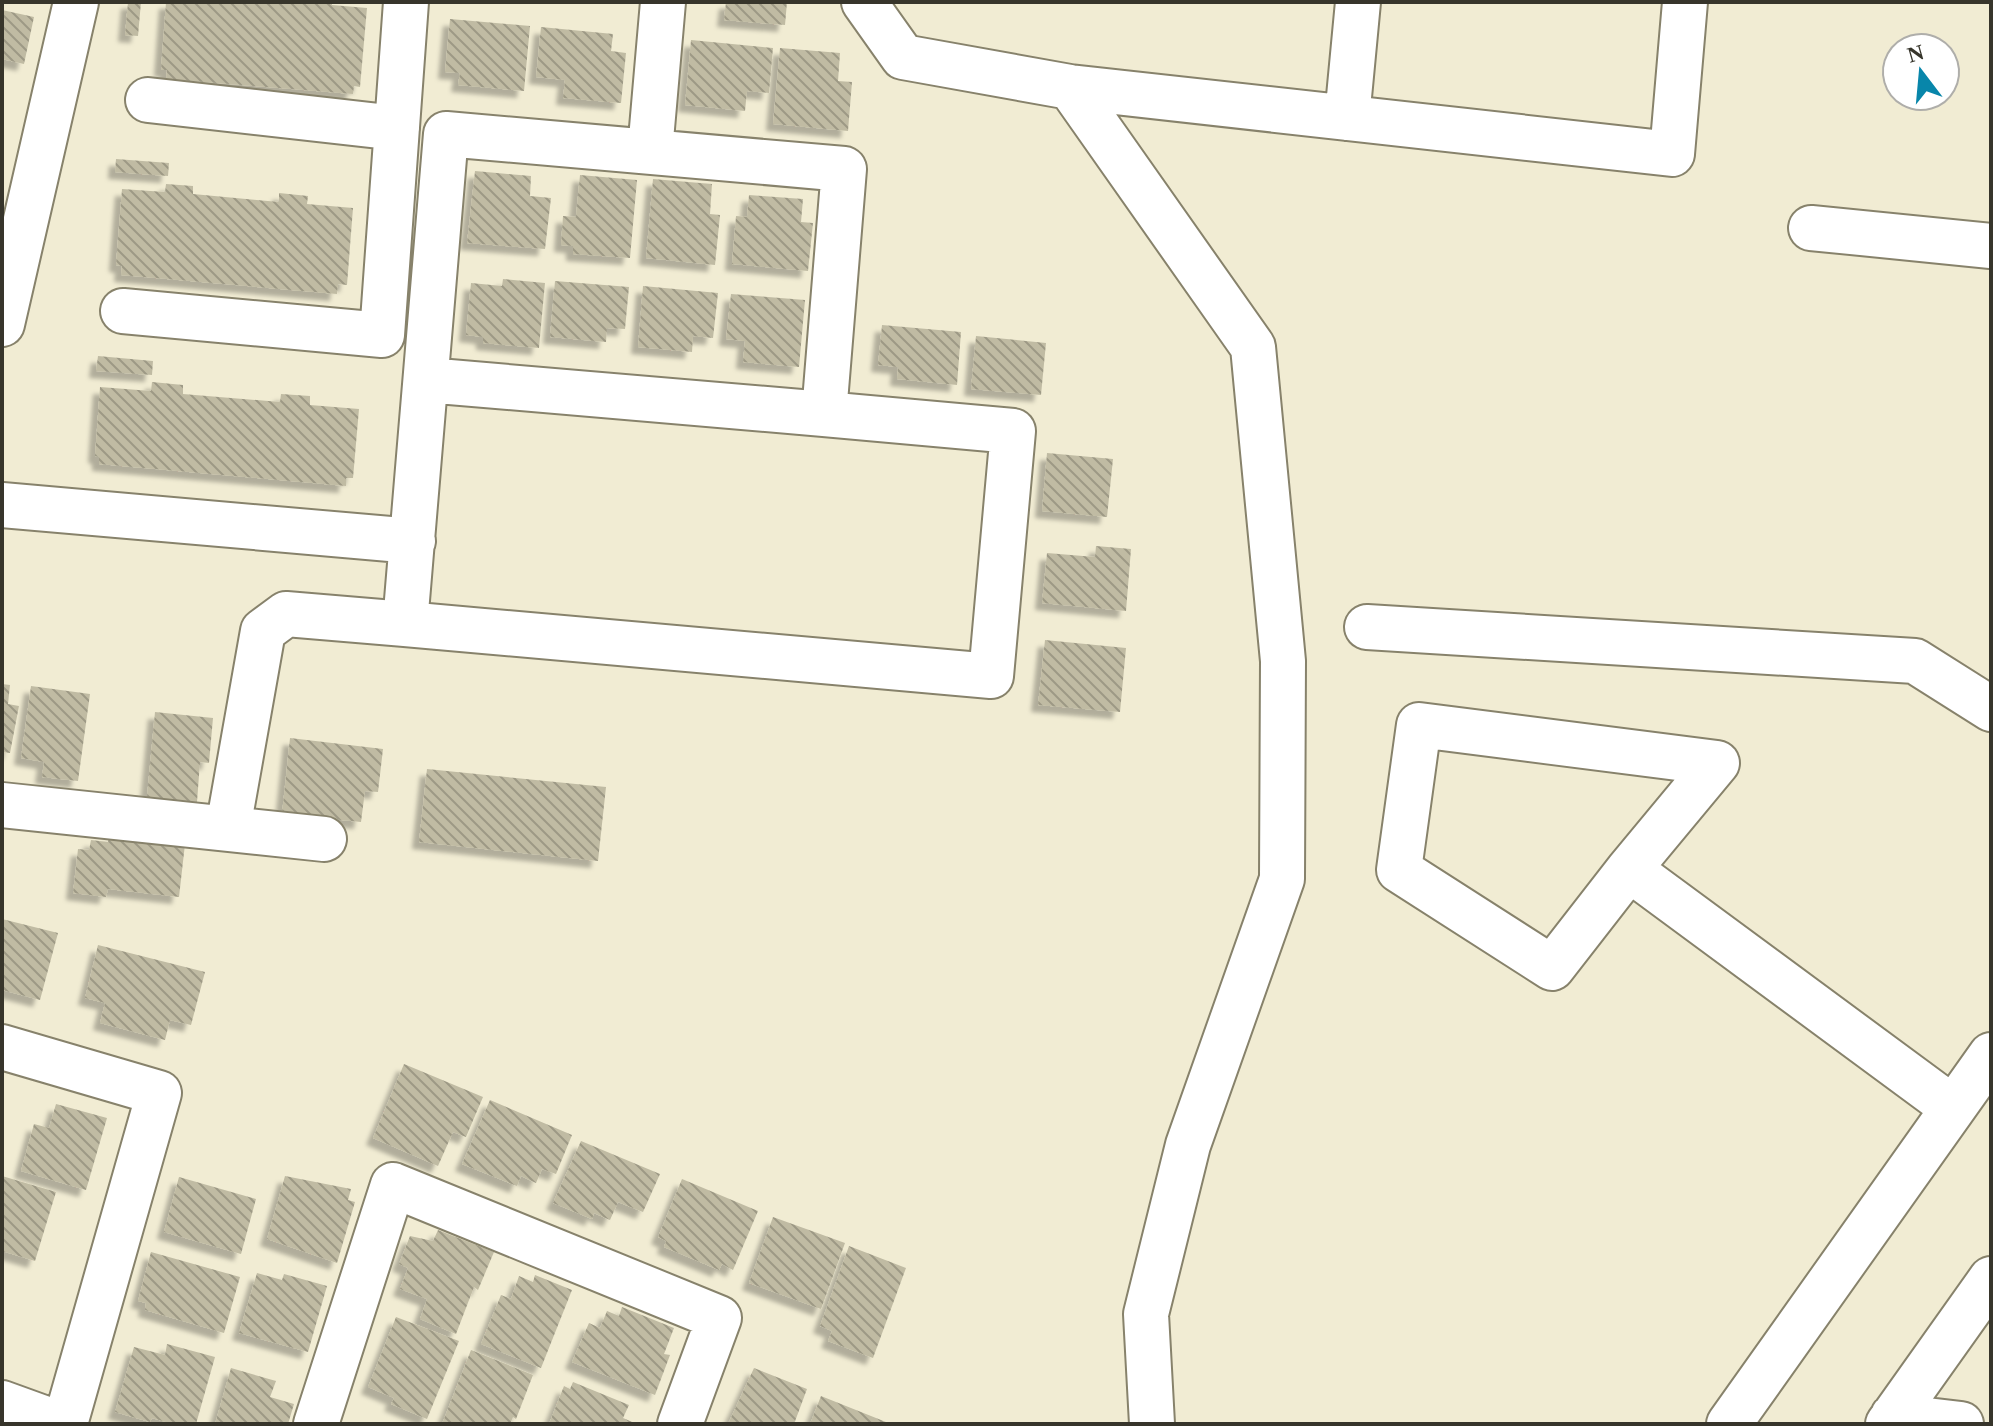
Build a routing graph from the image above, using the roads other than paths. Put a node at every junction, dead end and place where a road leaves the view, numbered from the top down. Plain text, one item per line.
1 (76, 2) edge
2 (406, 2) edge
3 (663, 2) edge
4 (864, 2) edge
5 (1358, 2) edge
6 (1685, 2) edge
7 (1070, 87) junction
8 (148, 100) dead end
9 (1347, 118) junction
10 (397, 128) junction
11 (650, 151) junction
12 (1811, 228) dead end
13 (1991, 246) edge
14 (123, 311) dead end
15 (2, 324) edge
16 (426, 380) junction
17 (824, 414) junction
18 (2, 505) edge
19 (413, 541) junction
20 (405, 624) junction
21 (1367, 627) dead end
22 (1991, 709) edge
23 (2, 805) edge
24 (228, 828) junction
25 (324, 839) dead end
26 (1629, 869) junction
27 (2, 1047) edge
28 (1991, 1055) edge
29 (1953, 1108) junction
30 (1991, 1279) edge
31 (2, 1403) edge
32 (1890, 1420) edge
33 (57, 1423) edge
34 (316, 1424) edge
35 (680, 1424) edge
36 (1152, 1424) edge
37 (1729, 1424) edge
38 (1961, 1424) edge

1 - 15 street
2 - 10 street
3 - 11 street
4 - 7 street
5 - 9 street
6 - 9 street
7 - 9 street
7 - 36 street
8 - 10 street
10 - 14 street
11 - 16 street
11 - 17 street
12 - 13 street
16 - 17 street
16 - 19 street
17 - 20 street
18 - 19 street
19 - 20 street
20 - 24 street
21 - 22 street
23 - 24 street
24 - 25 street
26 - 26 street
26 - 29 street
27 - 33 street
28 - 29 street
29 - 37 street
30 - 32 street
31 - 33 street
32 - 38 street
34 - 35 street

